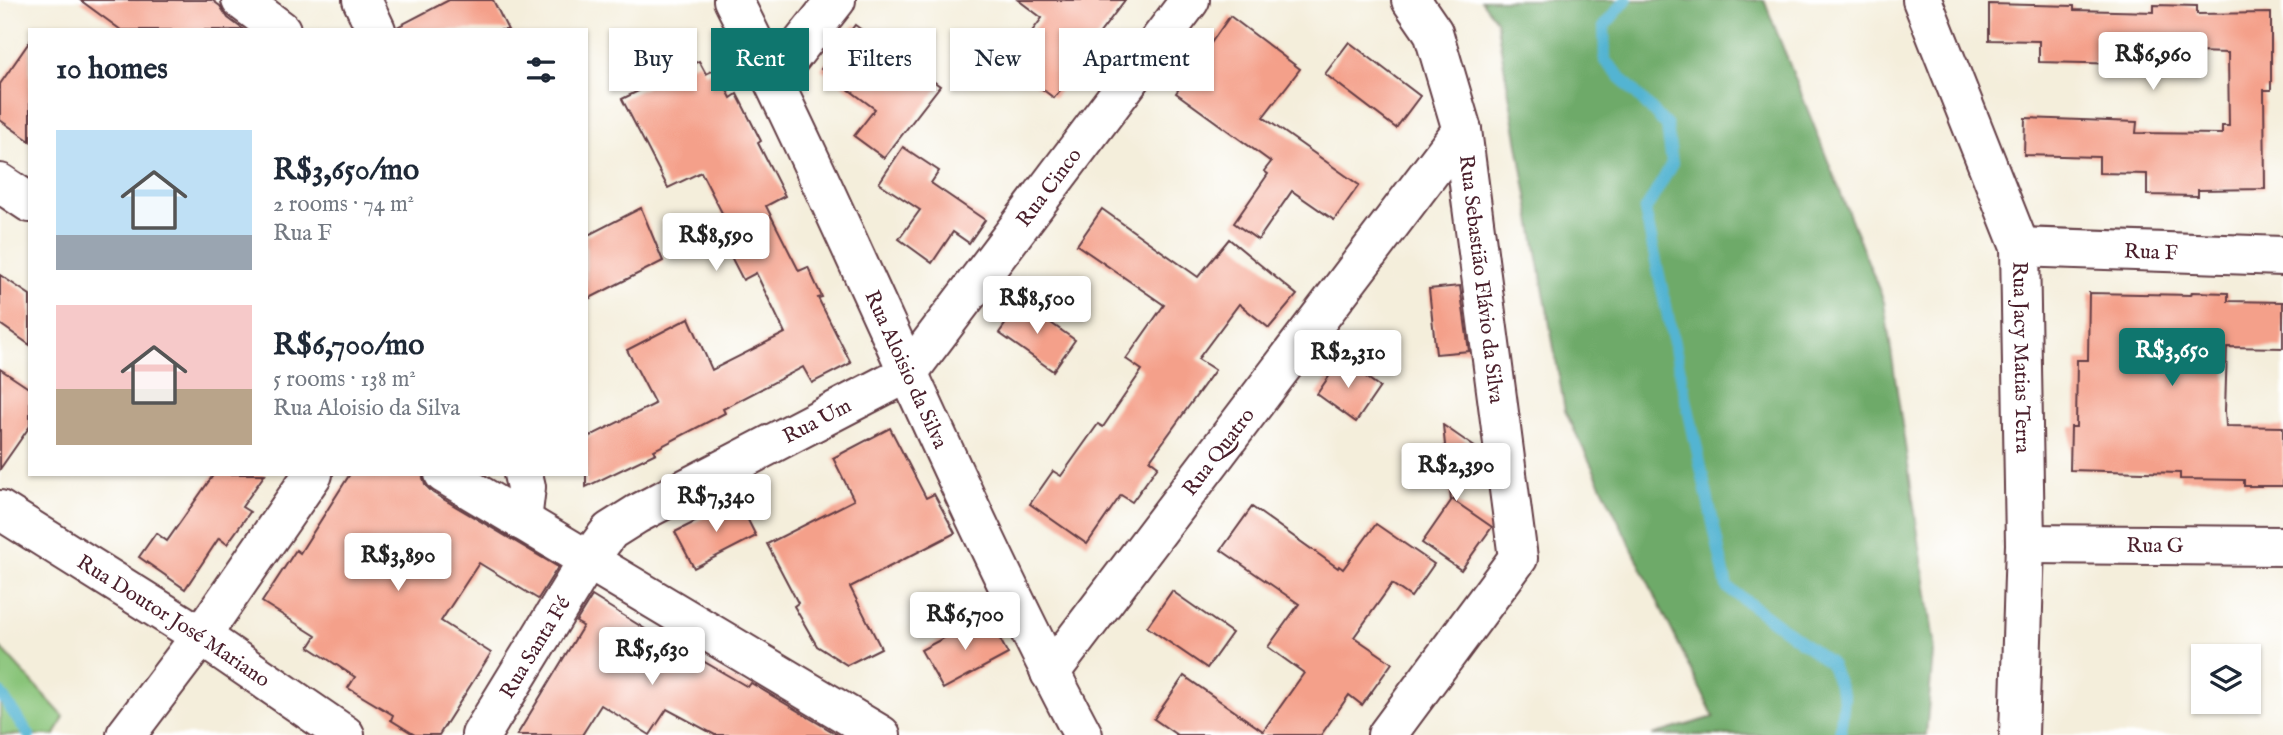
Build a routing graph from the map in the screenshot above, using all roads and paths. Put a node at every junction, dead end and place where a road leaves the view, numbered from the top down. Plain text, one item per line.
1 (241, 0) edge
2 (362, 0) edge
3 (733, 0) edge
4 (836, 0) edge
5 (1190, 0) edge
6 (1411, 0) edge
7 (1923, 0) edge
8 (278, 28) edge
9 (375, 28) edge
10 (747, 28) edge
11 (809, 34) edge
12 (778, 91) edge
13 (1462, 130) junction
14 (0, 184) edge
15 (28, 203) edge
16 (2020, 247) junction
17 (2283, 256) edge
18 (908, 373) junction
19 (312, 476) edge
20 (447, 476) edge
21 (523, 476) edge
22 (0, 510) edge
23 (522, 521) junction
24 (2025, 544) junction
25 (2283, 547) edge
26 (588, 560) junction
27 (201, 636) junction
28 (1050, 673) junction
29 (126, 735) edge
30 (345, 735) edge
31 (481, 735) edge
32 (881, 735) edge
33 (1083, 735) edge
34 (1387, 735) edge
35 (2019, 735) edge

1 - 8 street
2 - 9 street
3 - 10 street, Rua Aloisio da Silva
4 - 11 street
5 - 18 street, Rua Cinco
6 - 13 street, Rua Sebastião Flávio da Silva
7 - 16 street, Rua Jacy Matias Terra
12 - 18 street, Rua Aloisio da Silva
13 - 28 street, Rua Quatro
13 - 34 street, Rua Sebastião Flávio da Silva
14 - 15 street
16 - 17 street, Rua F
16 - 24 street, Rua Jacy Matias Terra
18 - 26 street, Rua Um
18 - 28 street, Rua Aloisio da Silva
19 - 27 street
20 - 23 street
21 - 23 street
22 - 27 street, Rua Doutor José Mariano
23 - 26 street
24 - 25 street, Rua G
24 - 35 street, Rua Jacy Matias Terra
26 - 31 street, Rua Santa Fé
26 - 32 street
27 - 29 street
27 - 30 street, Rua Doutor José Mariano
28 - 33 street, Rua Aloisio da Silva

